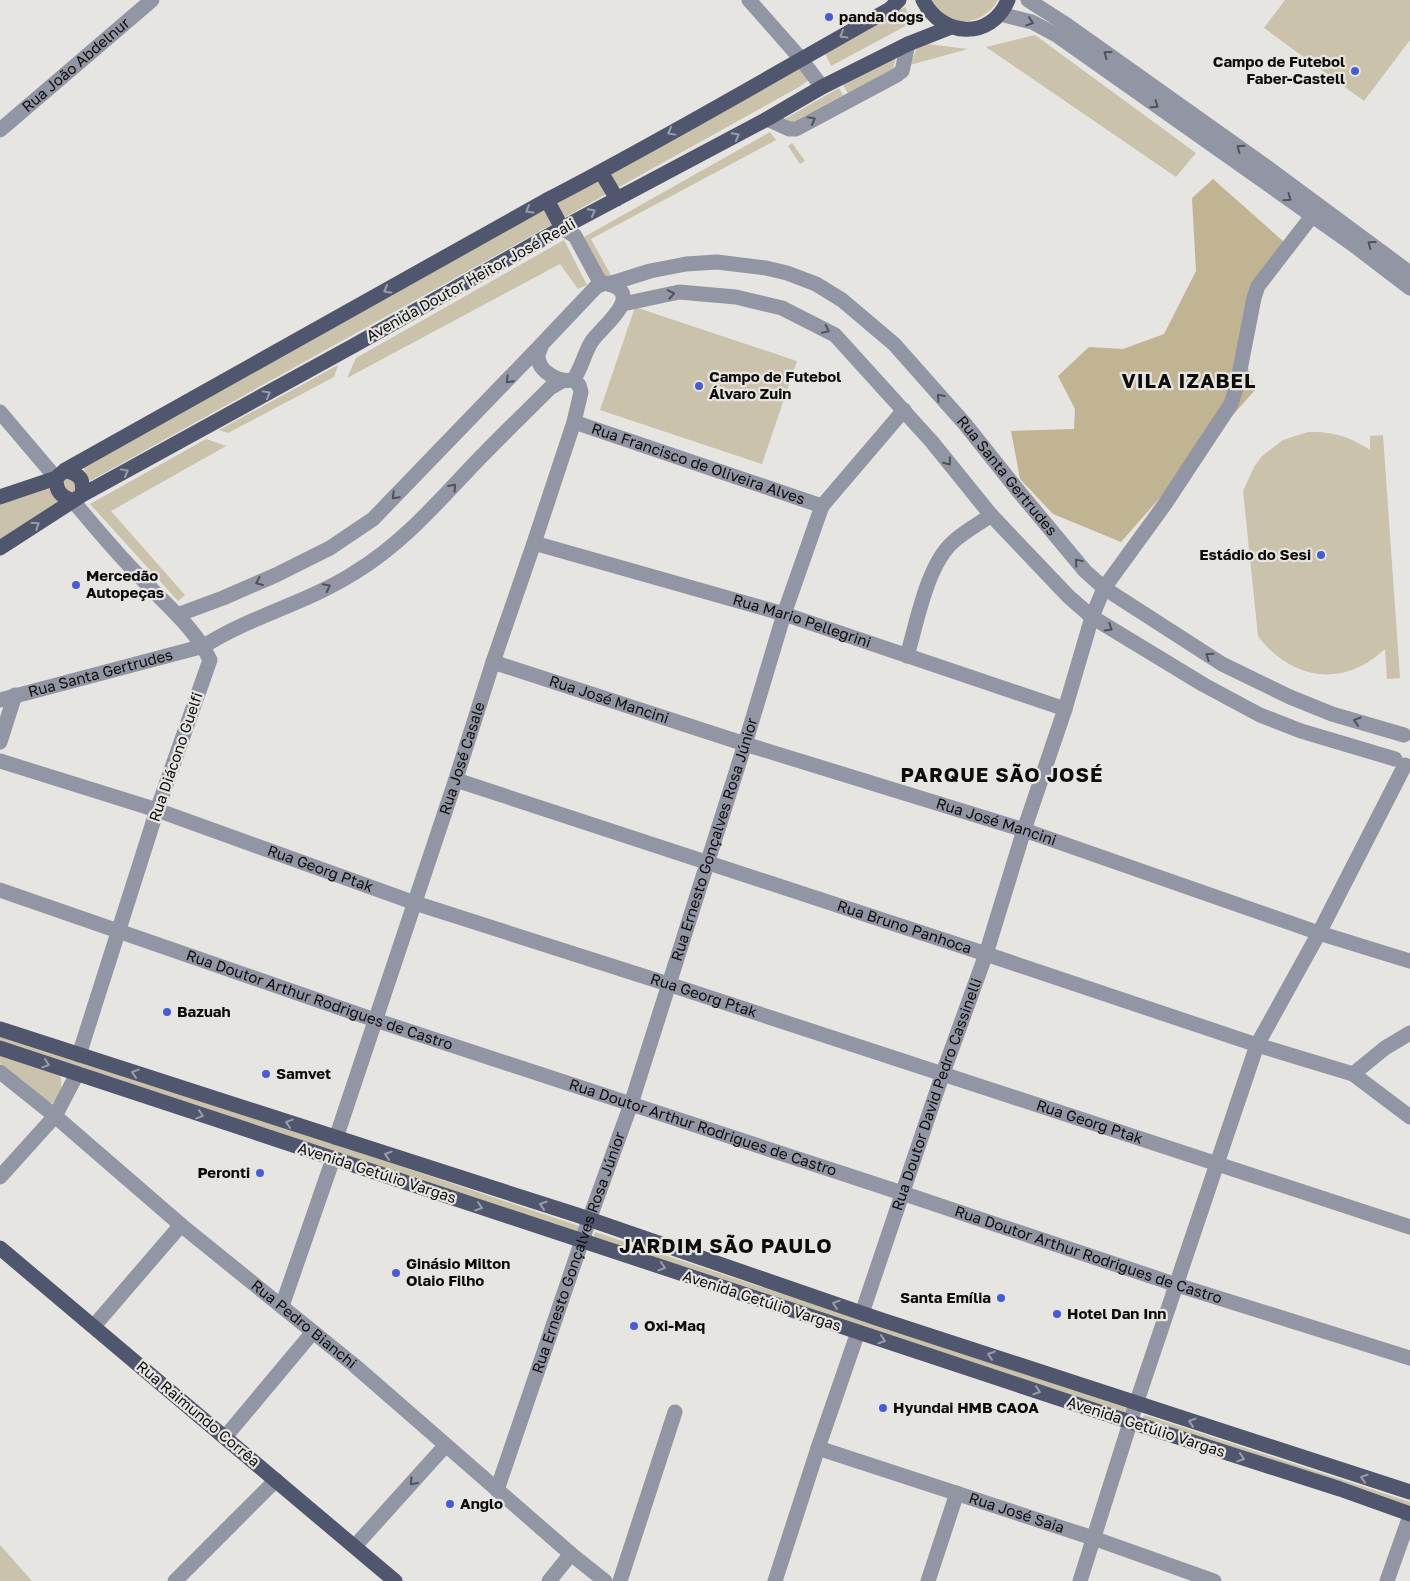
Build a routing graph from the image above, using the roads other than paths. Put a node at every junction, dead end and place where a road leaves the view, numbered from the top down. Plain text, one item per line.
1 (152, 0) edge
2 (749, 0) edge
3 (899, 0) edge
4 (923, 0) edge
5 (1008, 0) edge
6 (1028, 0) edge
7 (1046, 0) edge
8 (1000, 14) junction
9 (1052, 16) junction
10 (951, 27) junction
11 (908, 44) junction
12 (801, 59) junction
13 (822, 88) junction
14 (768, 119) junction
15 (0, 130) edge
16 (601, 172) junction
17 (617, 199) junction
18 (547, 200) junction
19 (1312, 216) junction
20 (562, 228) junction
21 (1410, 273) edge
22 (605, 284) junction
23 (1410, 288) edge
24 (623, 304) junction
25 (542, 344) junction
26 (567, 380) junction
27 (904, 410) junction
28 (0, 412) edge
29 (574, 422) junction
30 (61, 474) junction
31 (0, 498) edge
32 (77, 498) junction
33 (822, 506) junction
34 (991, 515) junction
35 (534, 542) junction
36 (0, 548) edge
37 (1104, 588) junction
38 (784, 614) junction
39 (177, 615) junction
40 (1092, 617) junction
41 (204, 646) junction
42 (907, 656) junction
43 (493, 662) junction
44 (15, 696) junction
45 (0, 700) edge
46 (1065, 709) junction
47 (1407, 736) edge
48 (0, 742) edge
49 (745, 744) junction
50 (0, 761) edge
51 (1403, 763) edge
52 (456, 780) junction
53 (157, 810) junction
54 (1024, 830) junction
55 (707, 862) junction
56 (0, 890) edge
57 (414, 903) junction
58 (120, 930) junction
59 (1319, 933) junction
60 (986, 954) junction
61 (1410, 961) edge
62 (668, 984) junction
63 (375, 1020) junction
64 (0, 1029) edge
65 (1410, 1033) edge
66 (1257, 1045) junction
67 (0, 1048) edge
68 (79, 1056) junction
69 (0, 1072) edge
70 (944, 1073) junction
71 (77, 1074) junction
72 (1353, 1074) junction
73 (631, 1104) junction
74 (55, 1116) junction
75 (1410, 1116) edge
76 (336, 1138) junction
77 (333, 1159) junction
78 (1218, 1164) junction
79 (0, 1177) edge
80 (902, 1193) junction
81 (589, 1220) junction
82 (181, 1225) junction
83 (1410, 1227) edge
84 (582, 1241) junction
85 (0, 1248) edge
86 (1178, 1285) junction
87 (282, 1306) junction
88 (862, 1313) junction
89 (94, 1326) junction
90 (313, 1332) junction
91 (858, 1332) junction
92 (1410, 1358) edge
93 (1136, 1404) junction
94 (675, 1412) dead end
95 (1131, 1422) junction
96 (226, 1436) junction
97 (445, 1446) junction
98 (818, 1448) junction
99 (276, 1480) junction
100 (497, 1490) junction
101 (1410, 1492) edge
102 (957, 1493) junction
103 (1410, 1515) edge
104 (1093, 1538) junction
105 (355, 1546) junction
106 (571, 1554) junction
107 (183, 1578) edge
108 (396, 1581) edge
109 (549, 1581) edge
110 (605, 1581) edge
111 (620, 1581) edge
112 (775, 1581) edge
113 (928, 1581) edge
114 (1080, 1581) edge
115 (1214, 1581) edge
116 (1387, 1581) edge

1 - 15 street, Rua João Abdelnur
2 - 12 street
3 -> 12 main road
4 - 10 main road
5 - 8 main road
6 - 9 street
7 - 9 street
8 - 10 main road
8 -> 19 street
21 -> 9 street
10 - 11 main road, Avenida Doutor Heitor José Reali
11 - 13 main road, Avenida Doutor Heitor José Reali
14 -> 11 street
12 - 13 street
12 -> 16 main road
13 - 14 main road, Avenida Doutor Heitor José Reali
17 -> 14 main road, Avenida Doutor Heitor José Reali
16 - 17 main road
16 - 18 main road
20 -> 17 main road, Avenida Doutor Heitor José Reali
18 - 20 main road
18 -> 30 main road
19 - 23 street
19 - 37 street, Rua Doutor David Pedro Cassinelli
20 - 22 street
32 -> 20 main road, Avenida Doutor Heitor José Reali
22 - 24 street
22 - 25 street
37 -> 22 street, Rua Santa Gertrudes
24 - 26 street
24 -> 27 street
25 - 26 street
25 -> 39 street
26 - 29 street, Rua José Casale
41 -> 26 street, Rua Santa Gertrudes
27 - 33 street, Rua Ernesto Gonçalves Rosa Júnior
27 -> 34 street
28 - 30 street
29 - 33 street, Rua Francisco de Oliveira Alves
29 - 35 street, Rua José Casale
30 - 31 main road
30 - 32 main road
30 - 32 main road
36 -> 32 main road, Avenida Doutor Heitor José Reali
32 - 39 street
33 - 38 street, Rua Ernesto Gonçalves Rosa Júnior
34 - 40 street
34 - 42 street
35 - 38 street, Rua Mario Pellegrini
35 - 43 street, Rua José Casale
37 - 40 street, Rua Doutor David Pedro Cassinelli
47 -> 37 street, Rua Santa Gertrudes
38 - 42 street, Rua Mario Pellegrini
38 - 49 street, Rua Ernesto Gonçalves Rosa Júnior
39 - 41 street
40 - 46 street, Rua Doutor David Pedro Cassinelli
40 -> 51 street
41 - 44 street, Rua Santa Gertrudes
41 - 53 street, Rua Diácono Guelfi
42 - 46 street, Rua Mario Pellegrini
43 - 49 street, Rua José Mancini
43 - 52 street, Rua José Casale
44 - 45 street
44 - 48 street, Rua Santa Gertrudes
46 - 54 street, Rua Doutor David Pedro Cassinelli
47 - 51 street
49 - 54 street, Rua José Mancini
49 - 55 street, Rua Ernesto Gonçalves Rosa Júnior
50 - 53 street, Rua Georg Ptak
51 - 59 street
52 - 55 street, Rua Bruno Panhoca
52 - 57 street, Rua José Casale
53 - 57 street, Rua Georg Ptak
53 - 58 street, Rua Diácono Guelfi
54 - 59 street, Rua José Mancini
54 - 60 street, Rua Doutor David Pedro Cassinelli
55 - 60 street, Rua Bruno Panhoca
55 - 62 street, Rua Ernesto Gonçalves Rosa Júnior
56 - 58 street, Rua Doutor Arthur Rodrigues de Castro
57 - 62 street, Rua Georg Ptak
57 - 63 street, Rua José Casale
58 - 63 street, Rua Doutor Arthur Rodrigues de Castro
58 - 68 street, Rua Diácono Guelfi
59 - 61 street, Rua José Mancini
59 - 66 street
60 - 66 street, Rua Bruno Panhoca
60 - 70 street, Rua Doutor David Pedro Cassinelli
62 - 70 street, Rua Georg Ptak
62 - 73 street, Rua Ernesto Gonçalves Rosa Júnior
63 - 73 street, Rua Doutor Arthur Rodrigues de Castro
63 - 76 street, Rua José Casale
64 - 68 main road, Avenida Getúlio Vargas
65 - 72 street
66 - 72 street, Rua Bruno Panhoca
66 - 78 street
67 -> 71 main road, Avenida Getúlio Vargas
76 -> 68 main road, Avenida Getúlio Vargas
69 - 74 street, Rua Pedro Bianchi
70 - 78 street, Rua Georg Ptak
70 - 80 street, Rua Doutor David Pedro Cassinelli
71 - 74 street
71 -> 77 main road, Avenida Getúlio Vargas
72 - 75 street, Rua Bruno Panhoca
73 - 80 street, Rua Doutor Arthur Rodrigues de Castro
73 - 81 street, Rua Ernesto Gonçalves Rosa Júnior
74 - 79 street
74 - 82 street, Rua Pedro Bianchi
81 -> 76 main road, Avenida Getúlio Vargas
77 -> 84 main road, Avenida Getúlio Vargas
77 - 87 street
78 - 83 street, Rua Georg Ptak
78 - 86 street
80 - 86 street, Rua Doutor Arthur Rodrigues de Castro
80 - 88 street, Rua Doutor David Pedro Cassinelli
81 - 84 street, Rua Ernesto Gonçalves Rosa Júnior
88 -> 81 main road, Avenida Getúlio Vargas
82 - 87 street, Rua Pedro Bianchi
82 - 89 street
84 -> 91 main road, Avenida Getúlio Vargas
84 - 100 street, Rua Ernesto Gonçalves Rosa Júnior
85 - 89 main road, Rua Raimundo Corrêa
86 - 92 street, Rua Doutor Arthur Rodrigues de Castro
86 - 93 street
87 - 90 street, Rua Pedro Bianchi
93 -> 88 main road, Avenida Getúlio Vargas
89 - 96 main road, Rua Raimundo Corrêa
90 - 96 street
90 - 97 street, Rua Pedro Bianchi
91 -> 95 main road, Avenida Getúlio Vargas
91 - 98 street
93 - 95 street
101 -> 93 main road, Avenida Getúlio Vargas
94 - 111 street
95 -> 103 main road, Avenida Getúlio Vargas
95 - 104 street
96 - 99 main road, Rua Raimundo Corrêa
97 - 100 street, Rua Pedro Bianchi
97 -> 105 street
98 - 102 street, Rua José Saia
98 - 112 street
99 - 105 main road, Rua Raimundo Corrêa
99 - 107 street
100 - 106 street, Rua Pedro Bianchi
102 - 104 street, Rua José Saia
102 - 113 street
103 - 116 street
104 - 114 street
104 - 115 street, Rua José Saia
105 - 108 main road, Rua Raimundo Corrêa
106 - 109 street
106 - 110 street, Rua Pedro Bianchi

